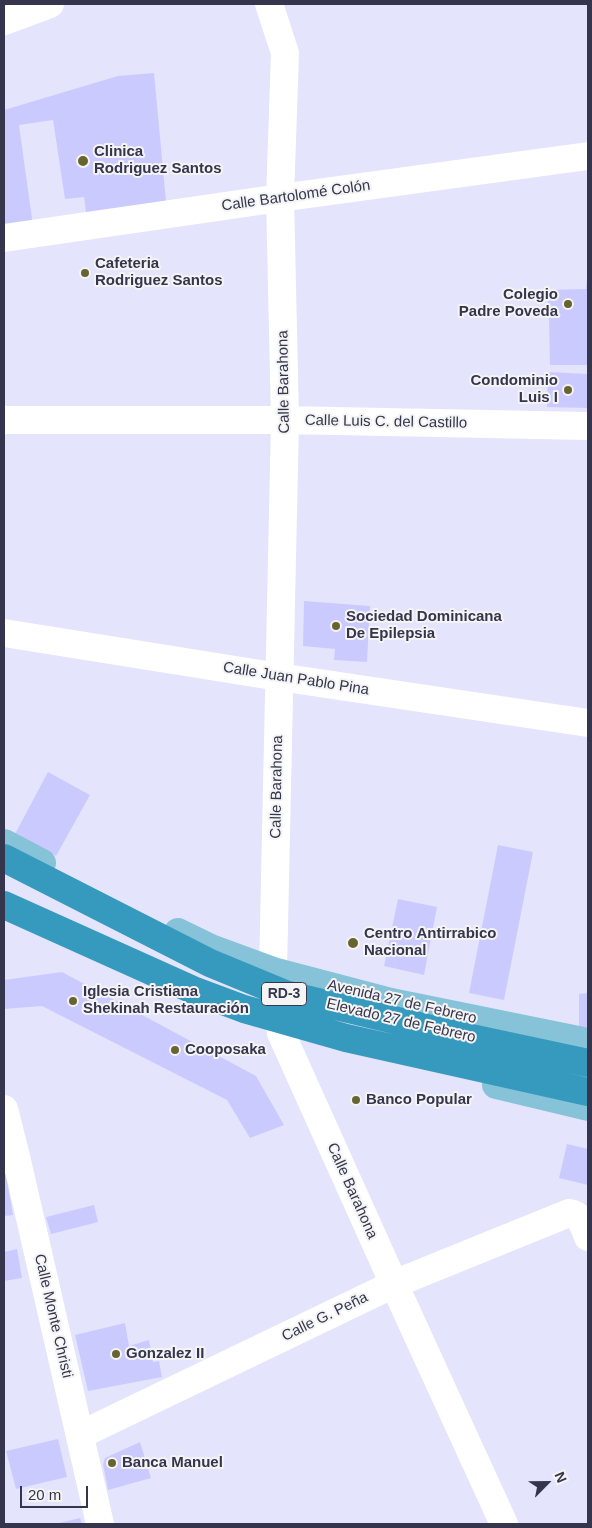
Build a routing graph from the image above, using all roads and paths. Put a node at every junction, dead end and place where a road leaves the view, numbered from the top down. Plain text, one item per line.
1 (50, 4) edge
2 (269, 4) edge
3 (4, 21) edge
4 (588, 156) edge
5 (280, 198) junction
6 (4, 238) edge
7 (4, 420) edge
8 (285, 420) junction
9 (588, 426) edge
10 (4, 633) edge
11 (279, 677) junction
12 (588, 723) edge
13 (4, 843) edge
14 (4, 858) edge
15 (4, 905) edge
16 (4, 918) edge
17 (273, 971) junction
18 (281, 1033) junction
19 (588, 1042) edge
20 (588, 1063) edge
21 (588, 1092) edge
22 (588, 1107) edge
23 (4, 1109) edge
24 (11, 1157) edge
25 (582, 1226) edge
26 (394, 1284) junction
27 (80, 1435) junction
28 (100, 1524) edge
29 (504, 1524) edge

1 - 3 street
2 - 5 street, Calle Barahona
4 - 5 street, Calle Bartolomé Colón
5 - 6 street, Calle Bartolomé Colón
5 - 8 street, Calle Barahona
7 - 8 street, Calle Luis C. del Castillo
8 - 9 street, Calle Luis C. del Castillo
8 - 11 street, Calle Barahona
10 - 11 street, Calle Juan Pablo Pina
11 - 12 street, Calle Juan Pablo Pina
11 - 17 street, Calle Barahona
13 - 17 main road, Avenida 27 de Febrero / RD-3
14 - 20 highway, Elevado 27 de Febrero / RD-3
15 - 21 highway, Elevado 27 de Febrero / RD-3
16 - 18 main road, RD-3
17 - 18 street, Calle Barahona
17 - 19 main road, Avenida 27 de Febrero / RD-3
18 - 22 main road, RD-3
18 - 26 street, Calle Barahona
23 - 24 street, Calle Monte Christi
24 - 27 street, Calle Monte Christi
25 - 26 street, Calle G. Peña
26 - 27 street, Calle G. Peña
26 - 29 street, Calle Barahona
27 - 28 street, Calle Monte Christi

